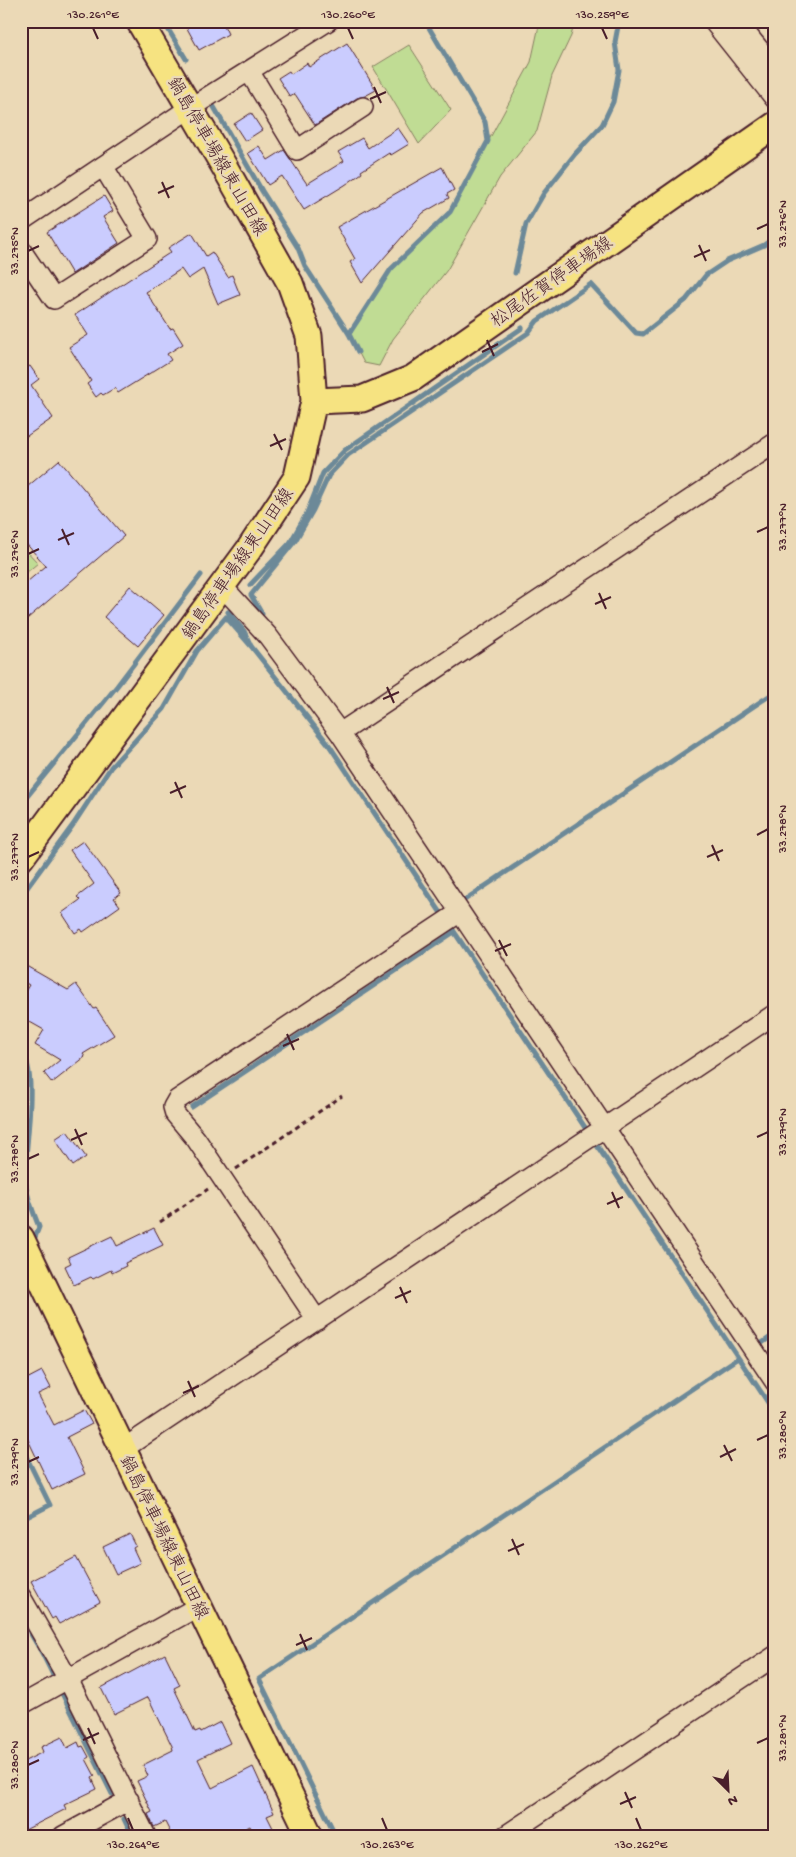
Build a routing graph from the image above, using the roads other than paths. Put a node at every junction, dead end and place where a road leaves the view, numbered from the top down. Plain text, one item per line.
1 (140, 21) edge
2 (328, 21) edge
3 (713, 21) edge
4 (742, 25) edge
5 (726, 39) junction
6 (775, 70) edge
7 (249, 71) junction
8 (775, 100) edge
9 (364, 107) dead end
10 (190, 108) junction
11 (775, 125) edge
12 (103, 166) junction
13 (21, 221) edge
14 (21, 250) edge
15 (314, 401) junction
16 (775, 443) edge
17 (222, 586) junction
18 (340, 733) junction
19 (21, 858) edge
20 (460, 912) junction
21 (775, 1014) edge
22 (605, 1128) junction
23 (26, 1247) edge
24 (318, 1320) junction
25 (775, 1382) edge
26 (123, 1449) junction
27 (21, 1597) edge
28 (199, 1606) junction
29 (775, 1656) edge
30 (68, 1679) junction
31 (21, 1705) edge
32 (129, 1800) junction
33 (63, 1836) edge
34 (146, 1836) edge
35 (310, 1836) edge
36 (505, 1836) edge

1 - 10 main road, 鍋島停車場線東山田線
2 - 7 street
3 - 5 street
4 - 5 street
4 - 6 street
5 - 8 street
7 - 9 street
7 - 10 street
10 - 12 street
10 - 15 main road, 鍋島停車場線東山田線
11 - 15 main road, 松尾佐賀停車場線
12 - 13 street
12 - 14 street
15 - 17 main road, 鍋島停車場線東山田線
16 - 18 street
17 - 18 street
17 - 19 main road, 鍋島停車場線東山田線
18 - 20 street
20 - 22 street
20 - 24 street
21 - 22 street
22 - 24 street
22 - 25 street
23 - 26 main road, 鍋島停車場線東山田線
24 - 26 street
26 - 28 main road, 鍋島停車場線東山田線
27 - 30 street
28 - 30 street
28 - 35 main road, 鍋島停車場線東山田線
29 - 36 street
30 - 31 street
30 - 32 street
32 - 33 street
32 - 34 street

